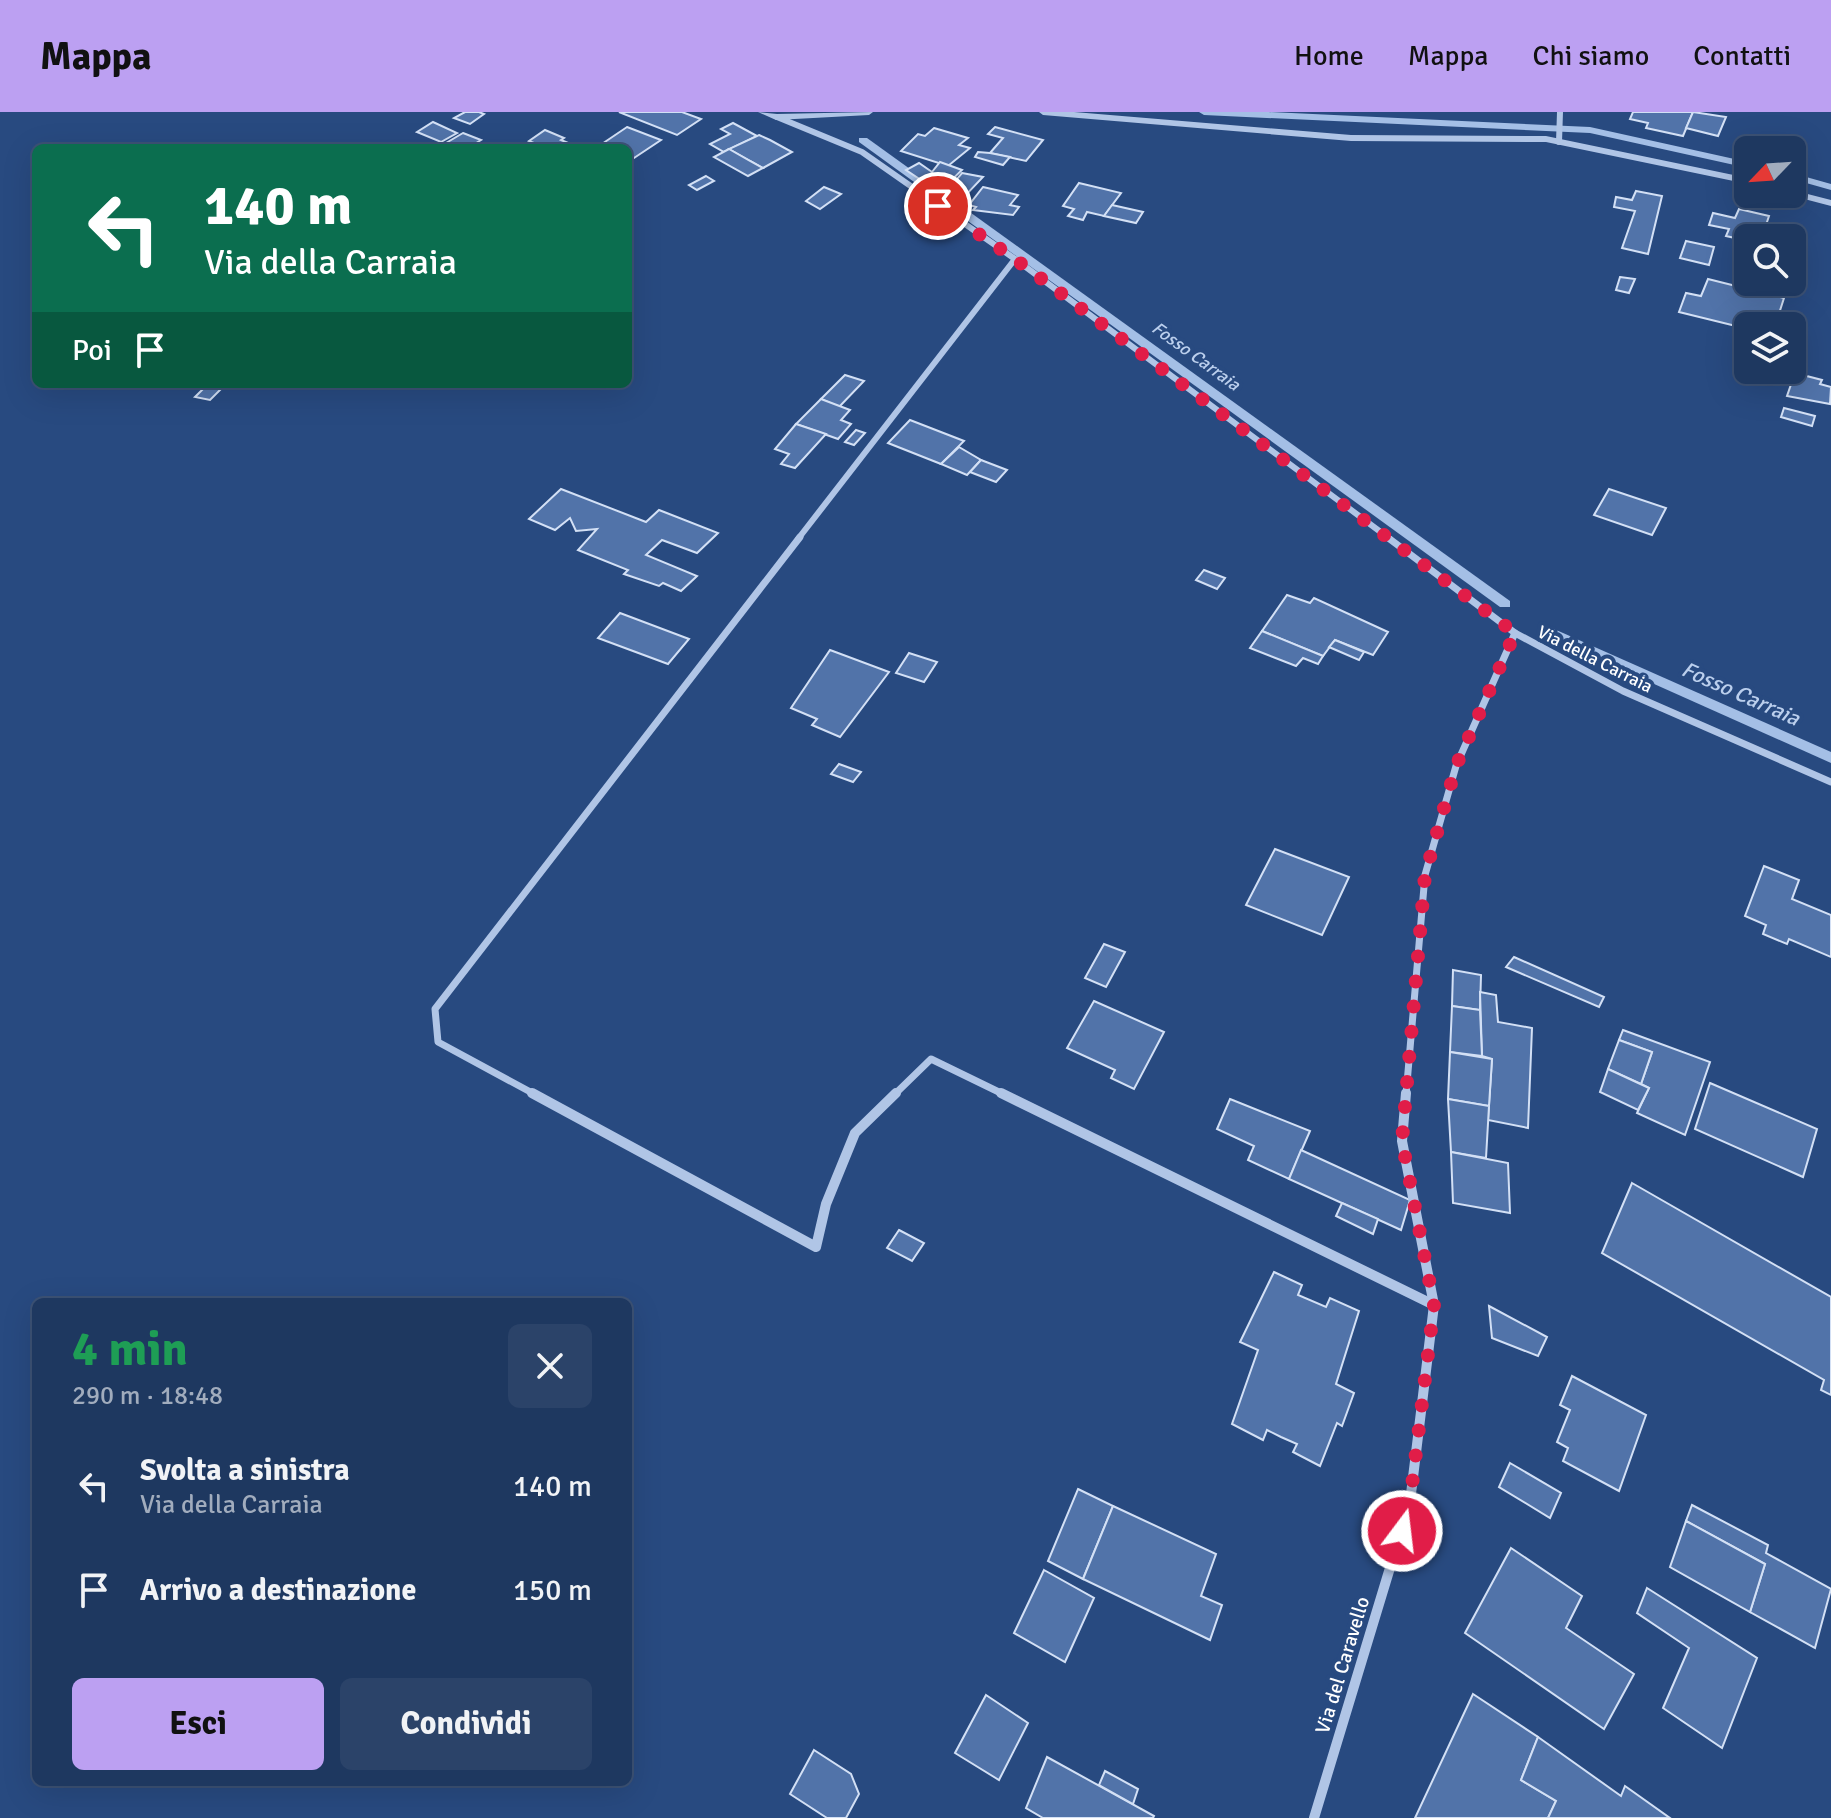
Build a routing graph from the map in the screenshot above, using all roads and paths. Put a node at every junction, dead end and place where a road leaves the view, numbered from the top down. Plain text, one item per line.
1 (762, 112) edge
2 (869, 112) edge
3 (1043, 112) edge
4 (1560, 112) edge
5 (776, 117) junction
6 (1559, 137) junction
7 (1734, 178) edge
8 (1806, 197) edge
9 (1831, 203) edge
10 (1015, 259) junction
11 (1515, 633) junction
12 (1831, 782) edge
13 (1434, 1305) junction
14 (1314, 1818) edge

1 - 5 street
2 - 5 street
3 - 6 street
4 - 6 street
5 - 10 street, Via della Carraia
6 - 7 street
8 - 9 street
10 - 11 street, Via della Carraia
10 - 13 street
11 - 12 street, Via della Carraia
11 - 13 street, Via del Caravello
13 - 14 street, Via del Caravello

